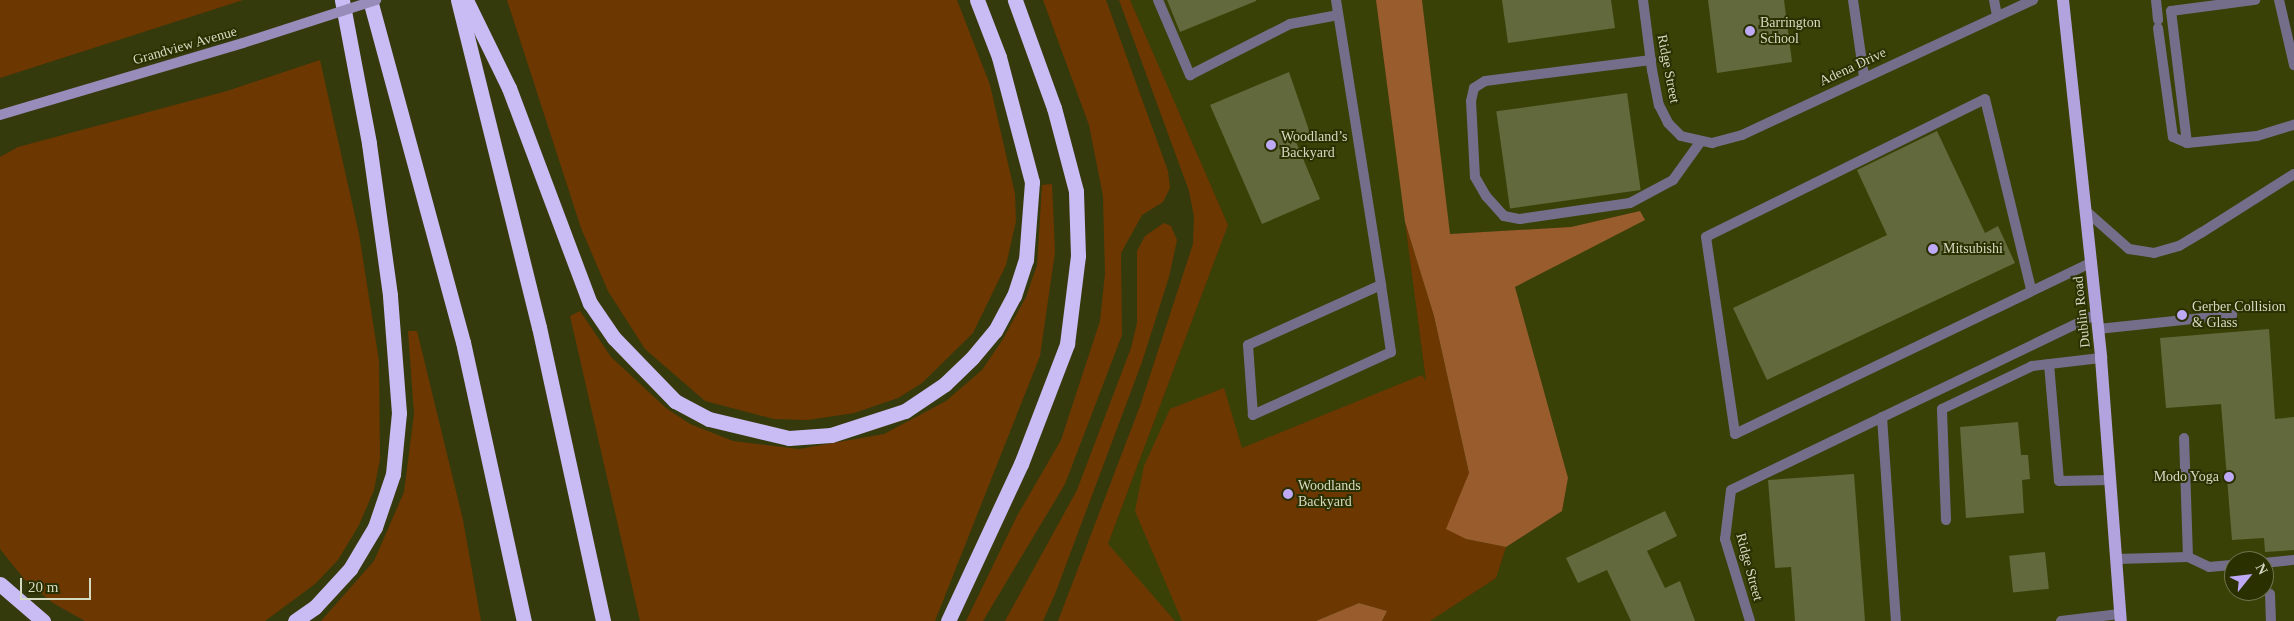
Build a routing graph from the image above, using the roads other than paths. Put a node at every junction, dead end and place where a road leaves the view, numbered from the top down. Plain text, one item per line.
1 (342, 0) edge
2 (370, 0) edge
3 (376, 0) edge
4 (458, 0) edge
5 (466, 0) edge
6 (977, 0) edge
7 (1016, 0) edge
8 (1158, 0) edge
9 (1336, 0) edge
10 (1643, 0) edge
11 (1853, 0) edge
12 (1994, 0) edge
13 (2033, 0) edge
14 (2063, 0) edge
15 (2156, 0) edge
16 (2253, 0) edge
17 (2278, 0) edge
18 (1338, 14) junction
19 (1997, 15) junction
20 (1651, 60) junction
21 (2294, 65) edge
22 (1864, 76) junction
23 (0, 115) edge
24 (2294, 124) edge
25 (1681, 136) joint
26 (1701, 141) junction
27 (2187, 143) junction
28 (2294, 174) edge
29 (2086, 210) junction
30 (2092, 262) junction
31 (1381, 286) junction
32 (2031, 289) junction
33 (2097, 314) junction
34 (2232, 315) dead end
35 (2098, 328) junction
36 (2101, 358) junction
37 (2049, 364) junction
38 (1933, 392) junction
39 (1942, 409) junction
40 (1882, 417) junction
41 (2184, 438) dead end
42 (2110, 480) junction
43 (1946, 520) dead end
44 (2188, 557) junction
45 (2116, 559) junction
46 (2294, 560) edge
47 (2274, 561) edge
48 (2224, 566) edge
49 (0, 584) edge
50 (2270, 601) edge
51 (2121, 617) edge
52 (43, 621) edge
53 (295, 621) edge
54 (524, 621) edge
55 (603, 621) edge
56 (948, 621) edge
57 (1750, 621) edge
58 (1896, 621) edge
59 (2062, 621) edge
60 (2271, 621) edge

1 - 53 highway
2 - 54 highway
3 - 23 main road, Grandview Avenue, bridge
4 - 55 highway
5 - 6 highway
7 - 56 highway
8 - 18 street
9 - 18 street
10 - 20 street, Ridge Street
11 - 22 street
12 - 19 street
13 - 19 street, Adena Drive
14 - 29 main road, Dublin Road
15 - 27 street
16 - 27 street
17 - 21 street
18 - 31 street
19 - 22 street, Adena Drive
20 - 25 street, Ridge Street
20 - 26 street
22 - 26 street, Adena Drive
24 - 27 street
25 - 26 street, Adena Drive
28 - 29 street
29 - 30 main road, Dublin Road
30 - 32 street
30 - 33 main road, Dublin Road
31 - 31 street
32 - 32 street
33 - 35 main road, Dublin Road
33 - 38 street
34 - 35 street
35 - 36 main road, Dublin Road
36 - 37 street
36 - 42 main road, Dublin Road
37 - 39 street
37 - 42 street
38 - 39 street
38 - 40 street
39 - 43 street
40 - 57 street, Ridge Street
40 - 58 street
41 - 44 street
42 - 45 main road, Dublin Road
44 - 45 street
44 - 48 street
45 - 51 main road, Dublin Road
46 - 47 street
49 - 52 highway
50 - 60 street
51 - 59 street

